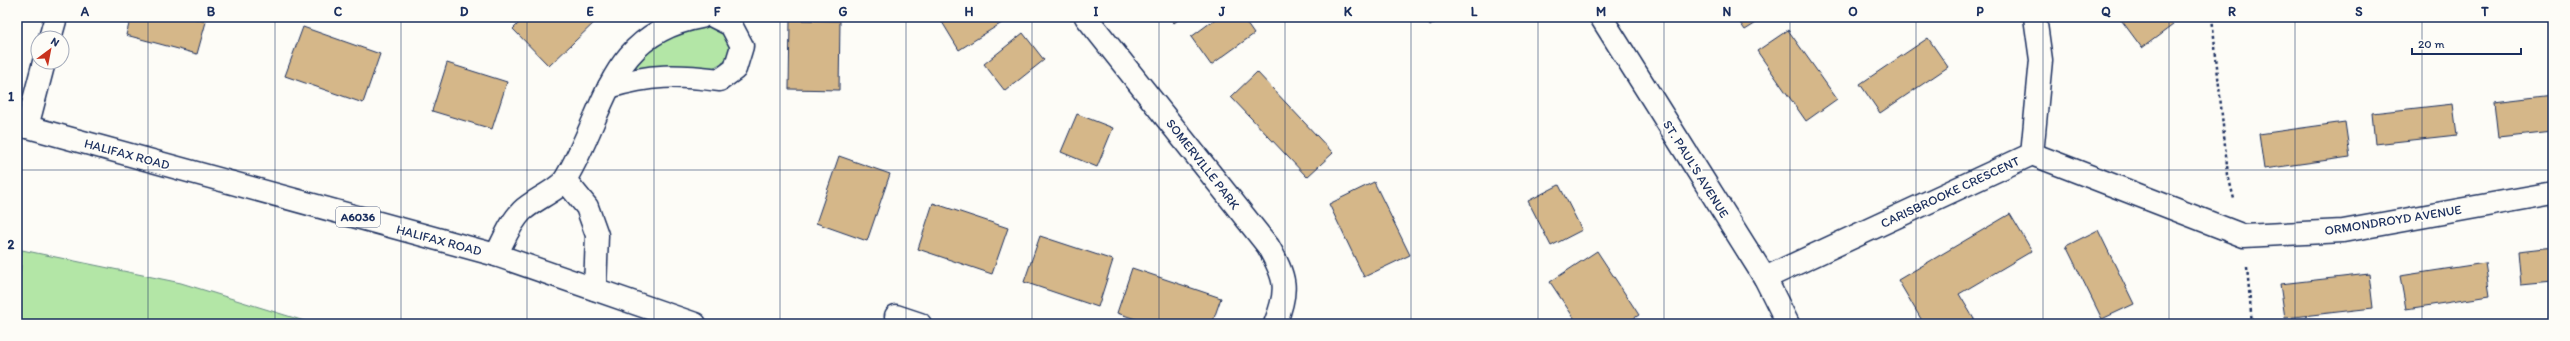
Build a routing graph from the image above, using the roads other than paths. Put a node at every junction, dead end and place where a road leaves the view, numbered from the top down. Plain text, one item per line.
1 (56, 17) edge
2 (701, 17) edge
3 (715, 17) edge
4 (1086, 17) edge
5 (1601, 17) edge
6 (2035, 17) edge
7 (52, 30) edge
8 (41, 70) edge
9 (608, 87) junction
10 (22, 126) edge
11 (2032, 154) junction
12 (565, 180) junction
13 (2553, 193) edge
14 (496, 255) junction
15 (1765, 278) junction
16 (595, 289) junction
17 (896, 316) dead end
18 (695, 324) edge
19 (920, 324) edge
20 (1275, 324) edge
21 (1788, 324) edge

1 - 7 main road
2 - 9 main road
3 - 9 main road
4 - 20 main road, SOMERVILLE PARK
5 - 15 main road, ST. PAUL'S AVENUE
6 - 11 main road, CARISBROOKE CRESCENT
8 - 10 main road
9 - 12 main road
10 - 14 main road, HALIFAX ROAD / A6036
11 - 13 main road, ORMONDROYD AVENUE
11 - 15 main road, CARISBROOKE CRESCENT
12 - 14 main road
12 - 16 main road
14 - 16 main road, HALIFAX ROAD / A6036
15 - 21 main road, ST. PAUL'S AVENUE
16 - 18 main road, HALIFAX ROAD / A6036
17 - 19 main road

